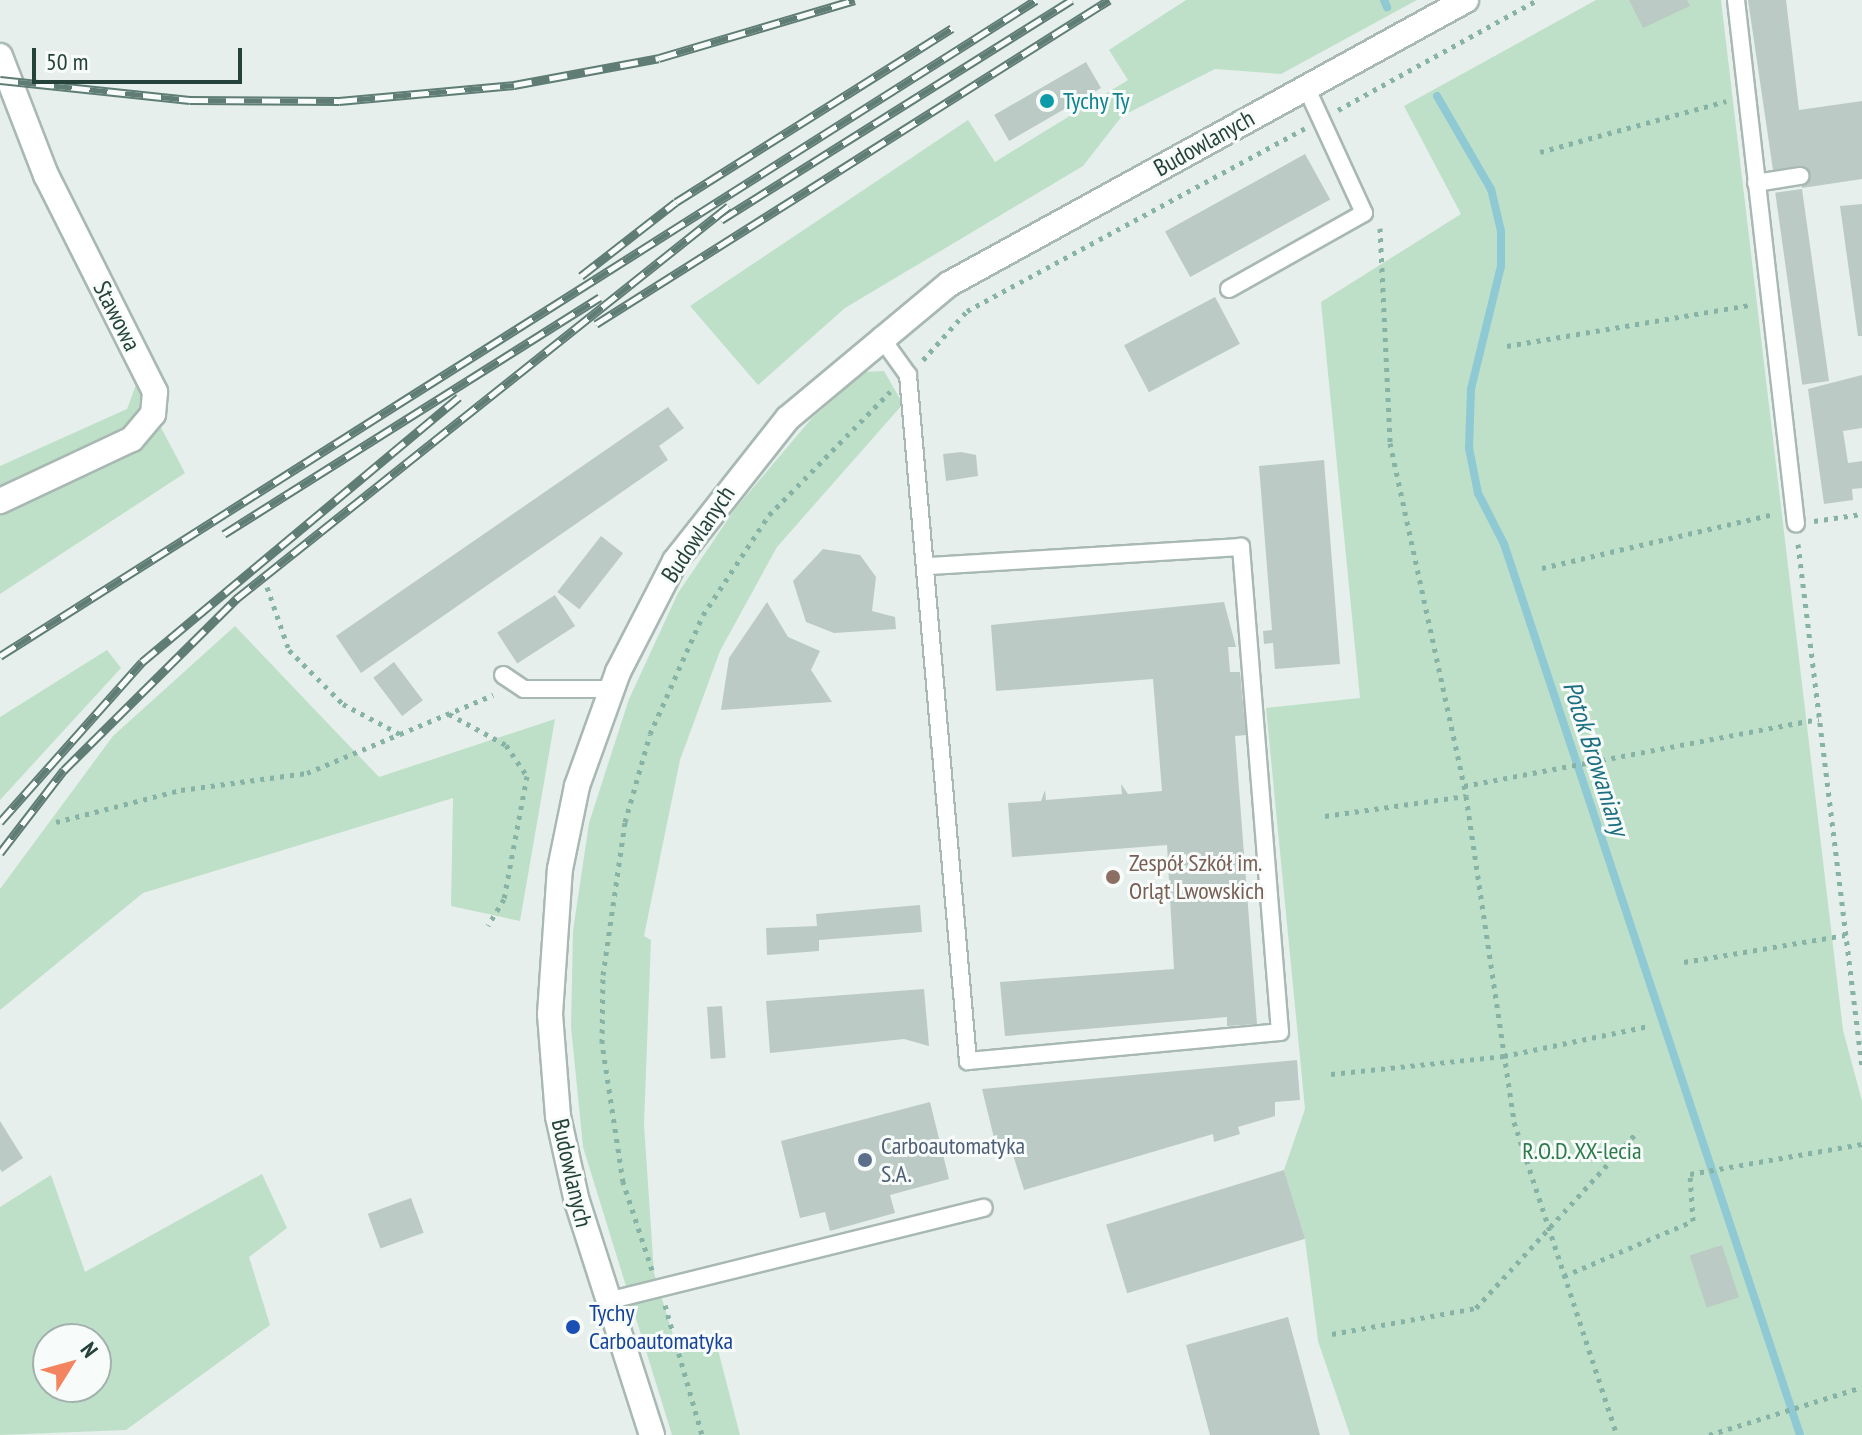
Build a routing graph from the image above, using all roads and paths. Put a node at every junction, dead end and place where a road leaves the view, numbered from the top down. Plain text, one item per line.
1 (1466, 0) edge
2 (1537, 0) edge
3 (1736, 0) edge
4 (0, 56) edge
5 (1306, 87) junction
6 (1747, 96) junction
7 (1321, 120) junction
8 (1540, 152) dead end
9 (1800, 176) dead end
10 (1756, 183) junction
11 (1364, 213) junction
12 (1229, 289) dead end
13 (1770, 302) junction
14 (880, 336) junction
15 (1507, 346) dead end
16 (908, 375) junction
17 (0, 501) edge
18 (1862, 514) edge
19 (1795, 517) junction
20 (926, 566) junction
21 (1542, 568) dead end
22 (267, 587) dead end
23 (507, 681) joint
24 (612, 689) junction
25 (448, 714) junction
26 (1819, 719) junction
27 (400, 734) junction
28 (1464, 786) junction
29 (1466, 796) junction
30 (1325, 816) dead end
31 (56, 822) dead end
32 (488, 926) dead end
33 (1845, 935) junction
34 (1684, 962) dead end
35 (1649, 1026) dead end
36 (1504, 1056) junction
37 (1862, 1067) edge
38 (1331, 1074) dead end
39 (1638, 1131) dead end
40 (1862, 1144) edge
41 (984, 1208) dead end
42 (1550, 1234) junction
43 (1564, 1276) junction
44 (659, 1285) junction
45 (607, 1301) junction
46 (1332, 1334) dead end
47 (1862, 1387) edge
48 (652, 1435) edge
49 (702, 1435) edge
50 (1617, 1435) edge
51 (1709, 1435) edge

1 - 5 street, Budowlanych
2 - 7 path
3 - 6 lane
4 - 17 street, Stawowa
5 - 7 lane
5 - 14 street, Budowlanych
6 - 8 path
6 - 10 lane
7 - 11 lane
7 - 16 path
9 - 10 lane
10 - 13 lane
11 - 12 lane
11 - 28 path
13 - 15 path
13 - 19 lane
14 - 16 lane
14 - 24 street, Budowlanych
16 - 20 lane
16 - 44 path
18 - 19 path
19 - 21 path
19 - 26 path
20 - 20 lane
22 - 27 path
23 - 24 lane
23 - 25 path
24 - 45 street, Budowlanych
25 - 27 path
25 - 32 path
26 - 28 path
26 - 33 path
27 - 31 path
28 - 29 path
29 - 30 path
29 - 36 path
33 - 34 path
33 - 37 path
35 - 36 path
36 - 38 path
36 - 42 path
39 - 42 path
40 - 43 path
41 - 44 lane
42 - 43 path
42 - 46 path
43 - 50 path
44 - 45 lane
44 - 49 path
45 - 48 street, Budowlanych
47 - 51 path

